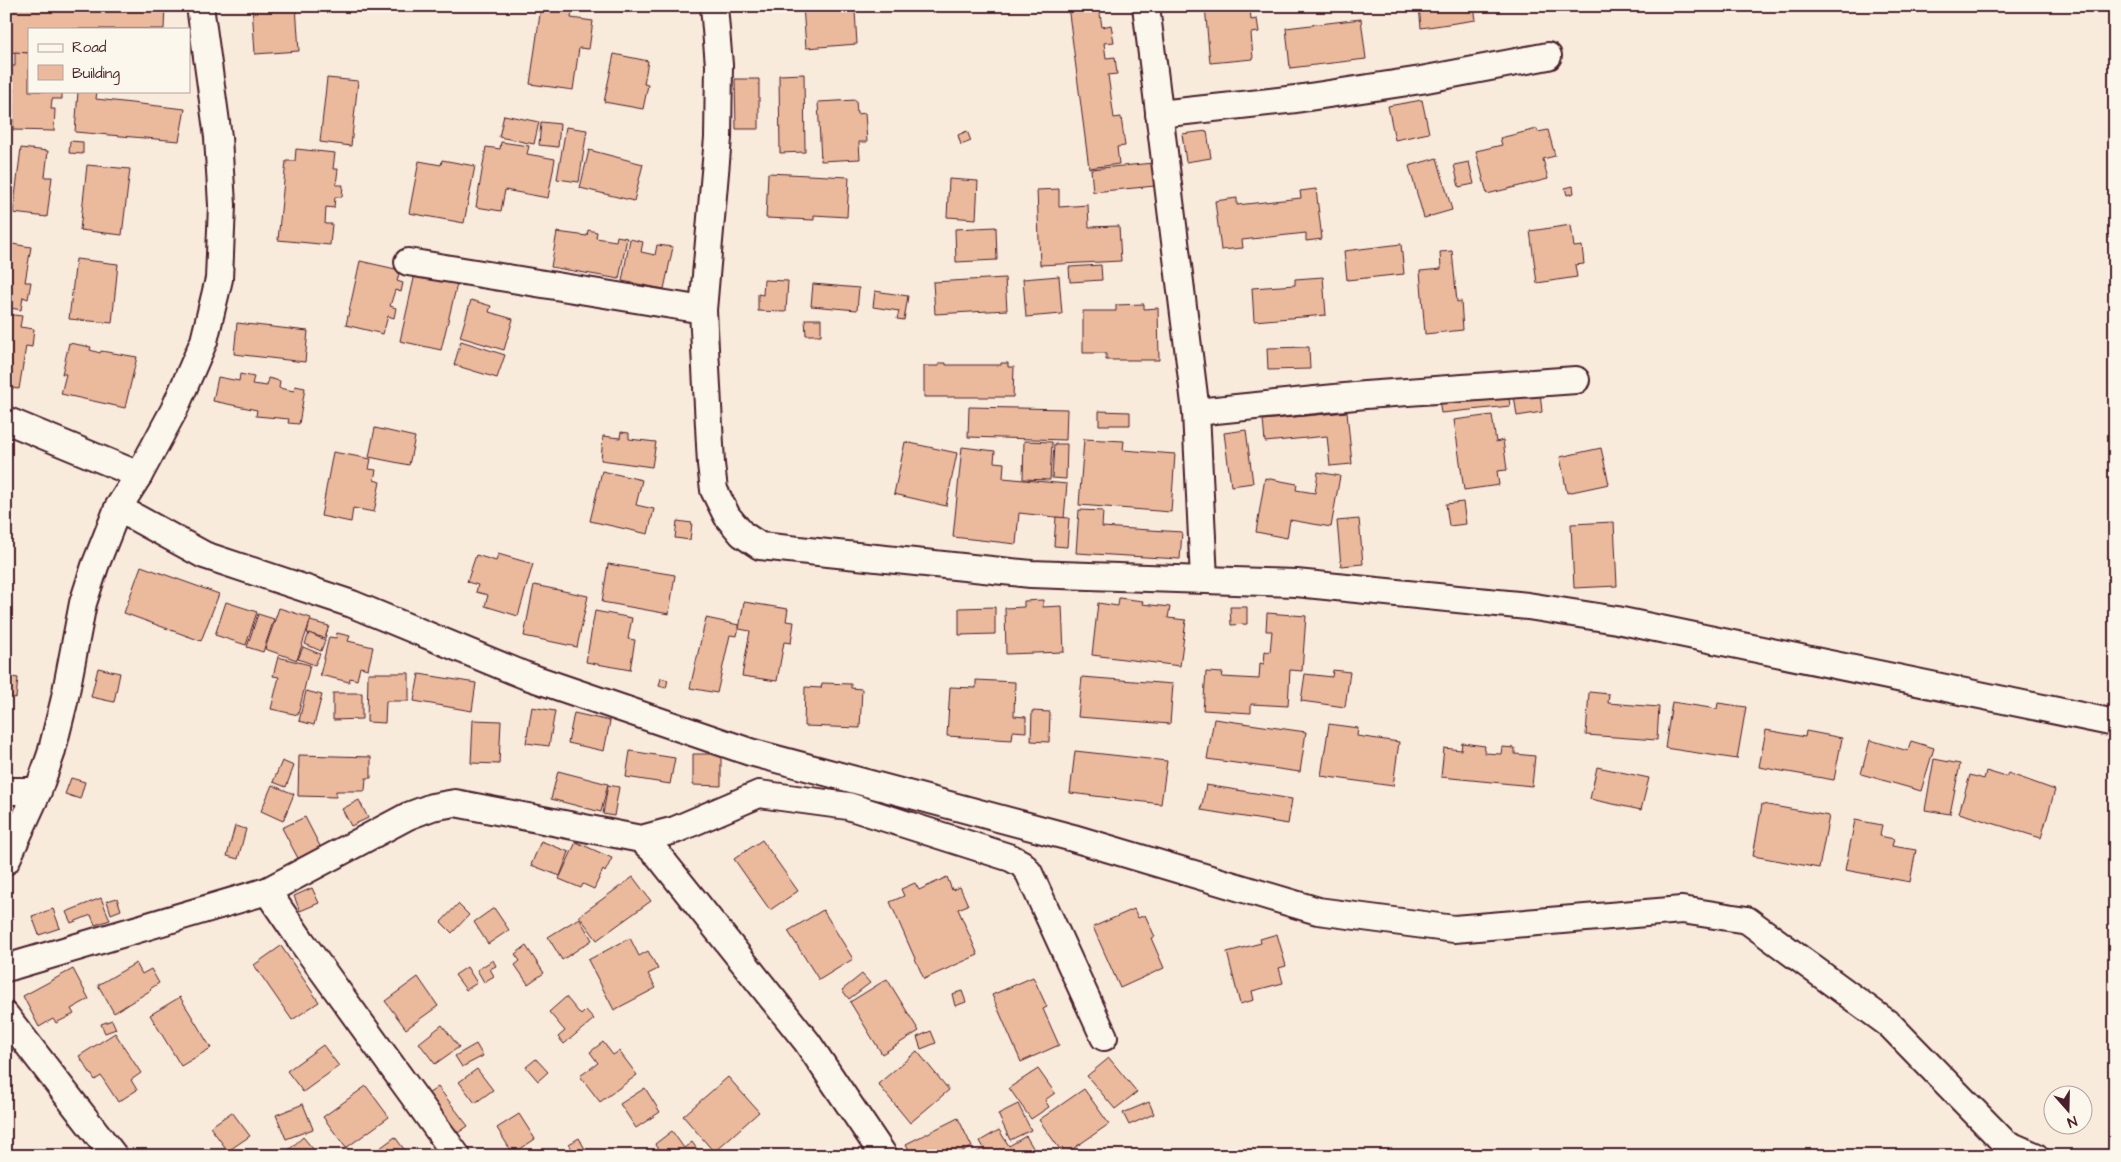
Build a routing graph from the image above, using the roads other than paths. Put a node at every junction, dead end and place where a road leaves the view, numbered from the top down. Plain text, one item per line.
1 (200, 6) edge
2 (714, 6) edge
3 (1146, 6) edge
4 (1548, 56) dead end
5 (1159, 114) junction
6 (408, 262) dead end
7 (704, 310) junction
8 (1576, 380) dead end
9 (1196, 412) junction
10 (6, 420) edge
11 (139, 475) junction
12 (118, 508) junction
13 (1204, 579) junction
14 (2115, 723) edge
15 (6, 791) edge
16 (38, 791) junction
17 (641, 839) junction
18 (6, 861) edge
19 (267, 891) junction
20 (6, 968) edge
21 (6, 1016) edge
22 (1104, 1037) dead end
23 (114, 1156) edge
24 (457, 1156) edge
25 (884, 1156) edge
26 (2035, 1156) edge

1 - 11 street
2 - 7 street
3 - 5 street
4 - 5 street
5 - 9 street
6 - 7 street
7 - 13 street
8 - 9 street
9 - 13 street
10 - 11 street
11 - 12 street
12 - 16 street
12 - 26 street
13 - 14 street
15 - 16 street
16 - 18 street
17 - 19 street
17 - 22 street
17 - 25 street
19 - 20 street
19 - 24 street
21 - 23 street

